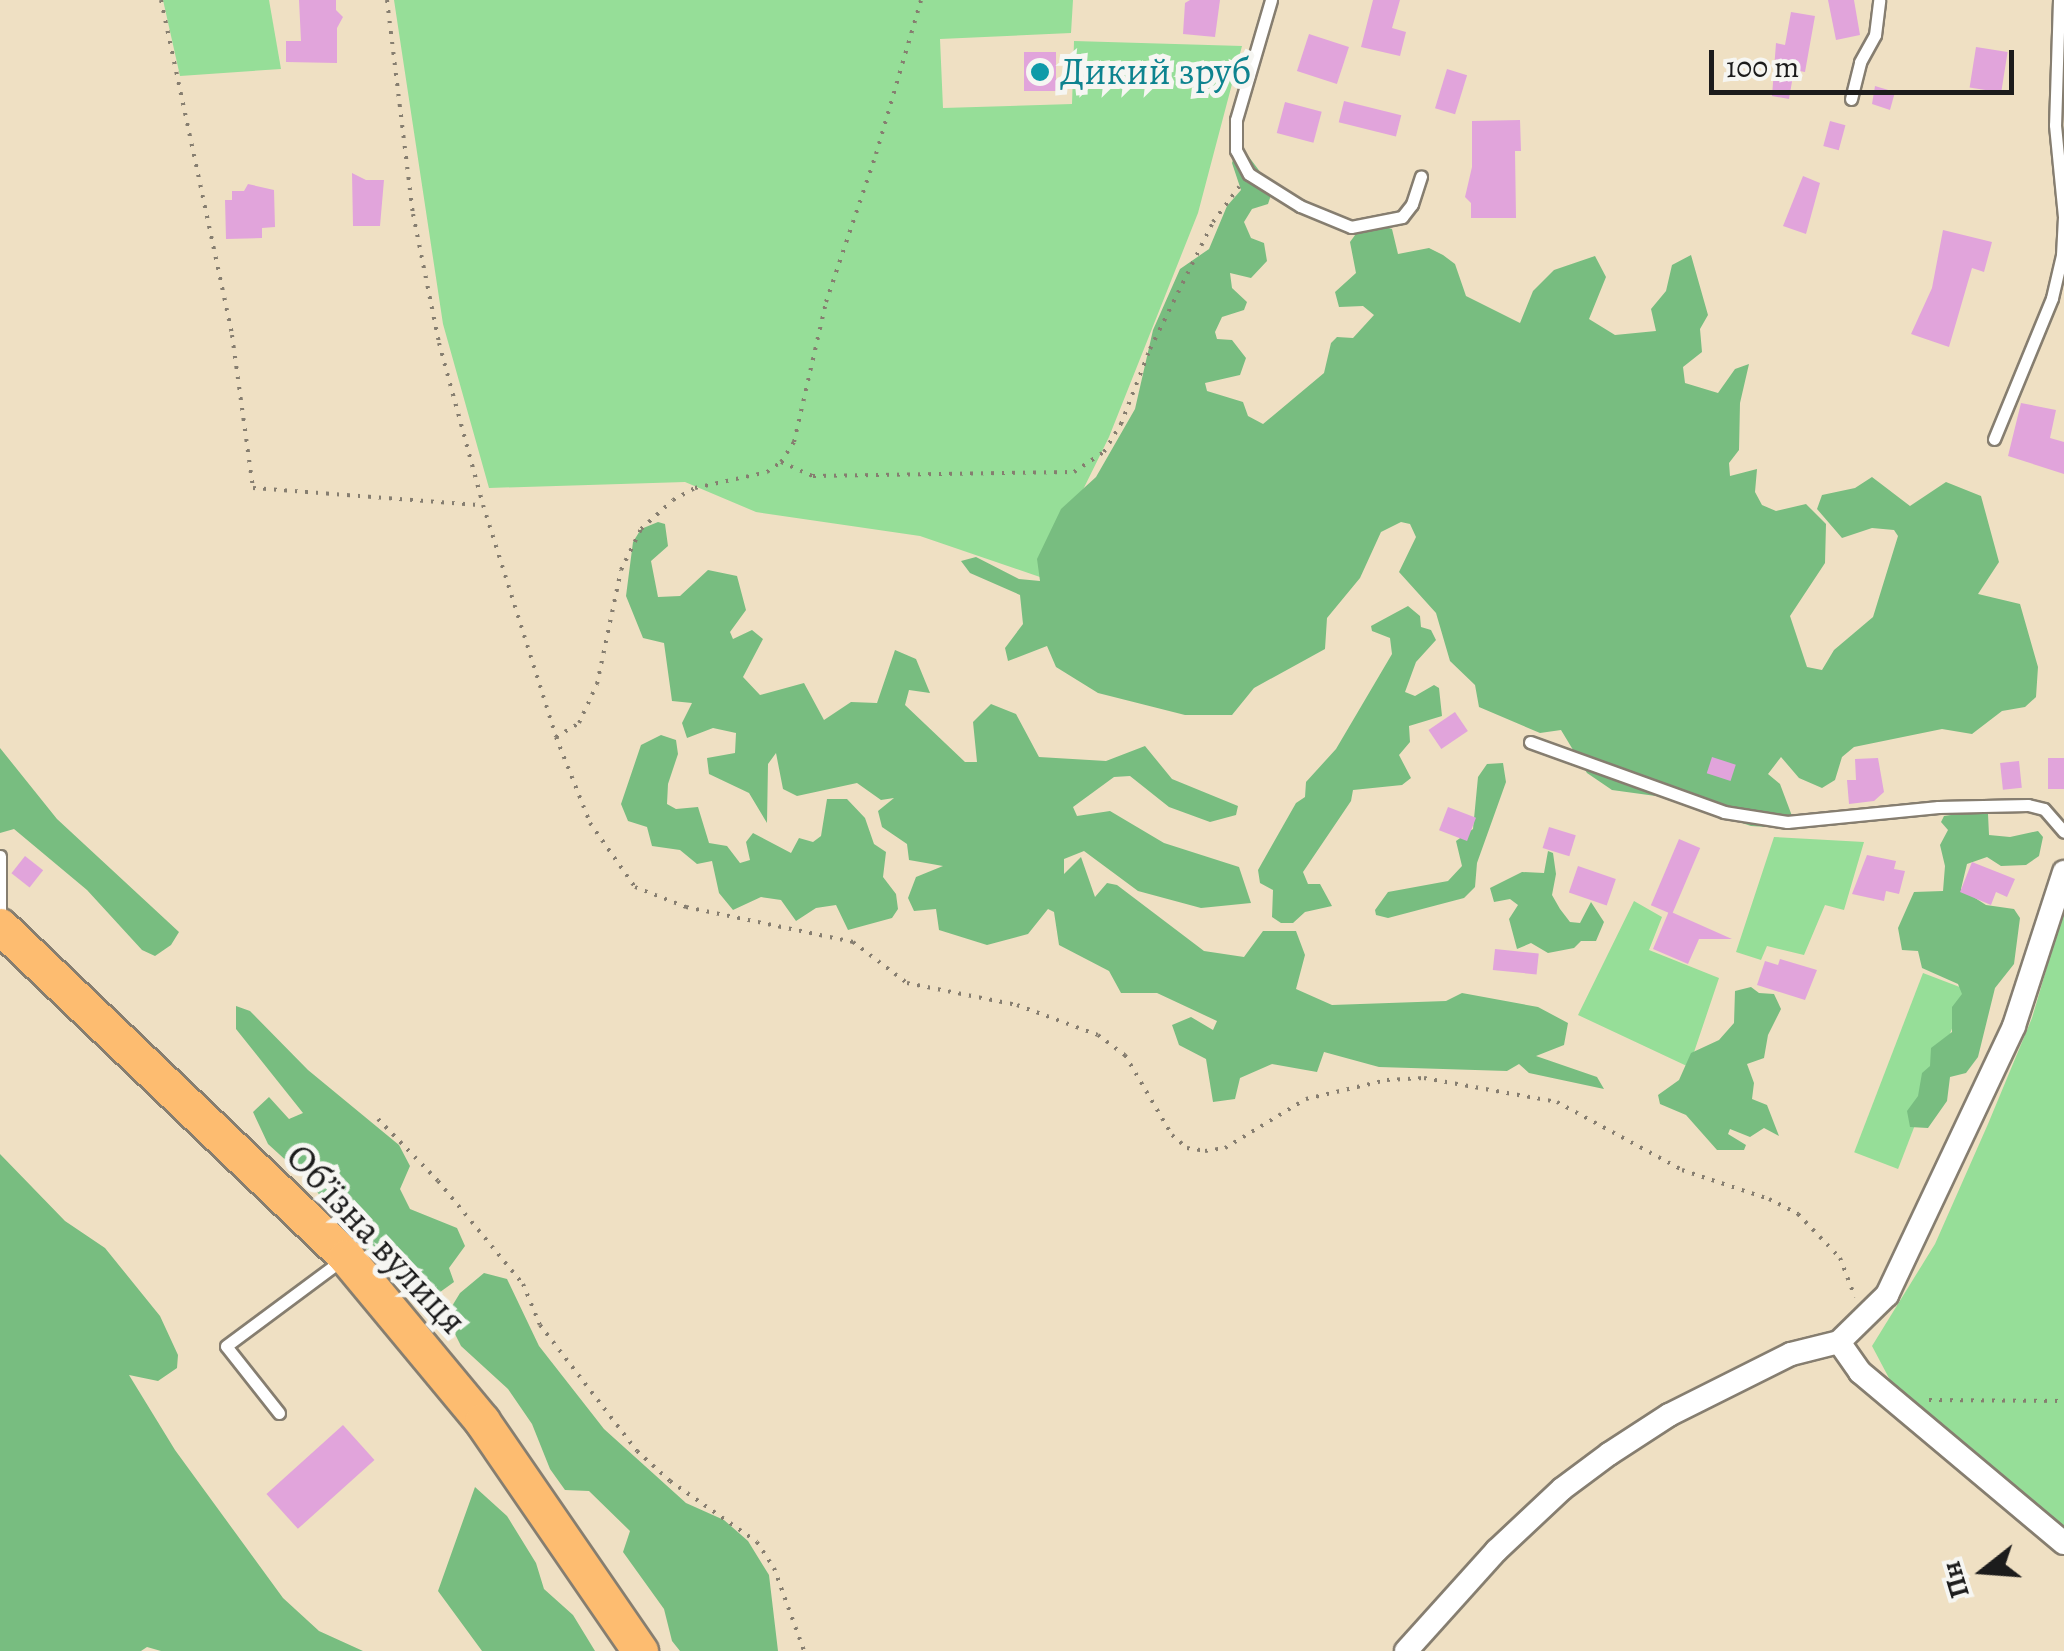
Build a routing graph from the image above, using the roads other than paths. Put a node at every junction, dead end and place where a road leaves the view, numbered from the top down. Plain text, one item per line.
1 (1271, 0) edge
2 (1879, 0) edge
3 (2059, 0) edge
4 (1851, 100) dead end
5 (1421, 176) dead end
6 (2064, 217) edge
7 (1994, 439) dead end
8 (1530, 742) dead end
9 (2064, 832) edge
10 (0, 856) edge
11 (2064, 872) edge
12 (0, 926) edge
13 (346, 1257) junction
14 (1839, 1342) junction
15 (279, 1413) dead end
16 (2064, 1544) edge
17 (640, 1651) edge
18 (1406, 1651) edge

1 - 5 lane
2 - 4 lane
3 - 6 lane
6 - 7 lane
8 - 9 lane
10 - 12 lane
11 - 14 street
12 - 13 highway, Обʼїзна вулиця
13 - 15 lane
13 - 17 highway, Обʼїзна вулиця
14 - 16 street
14 - 18 street

